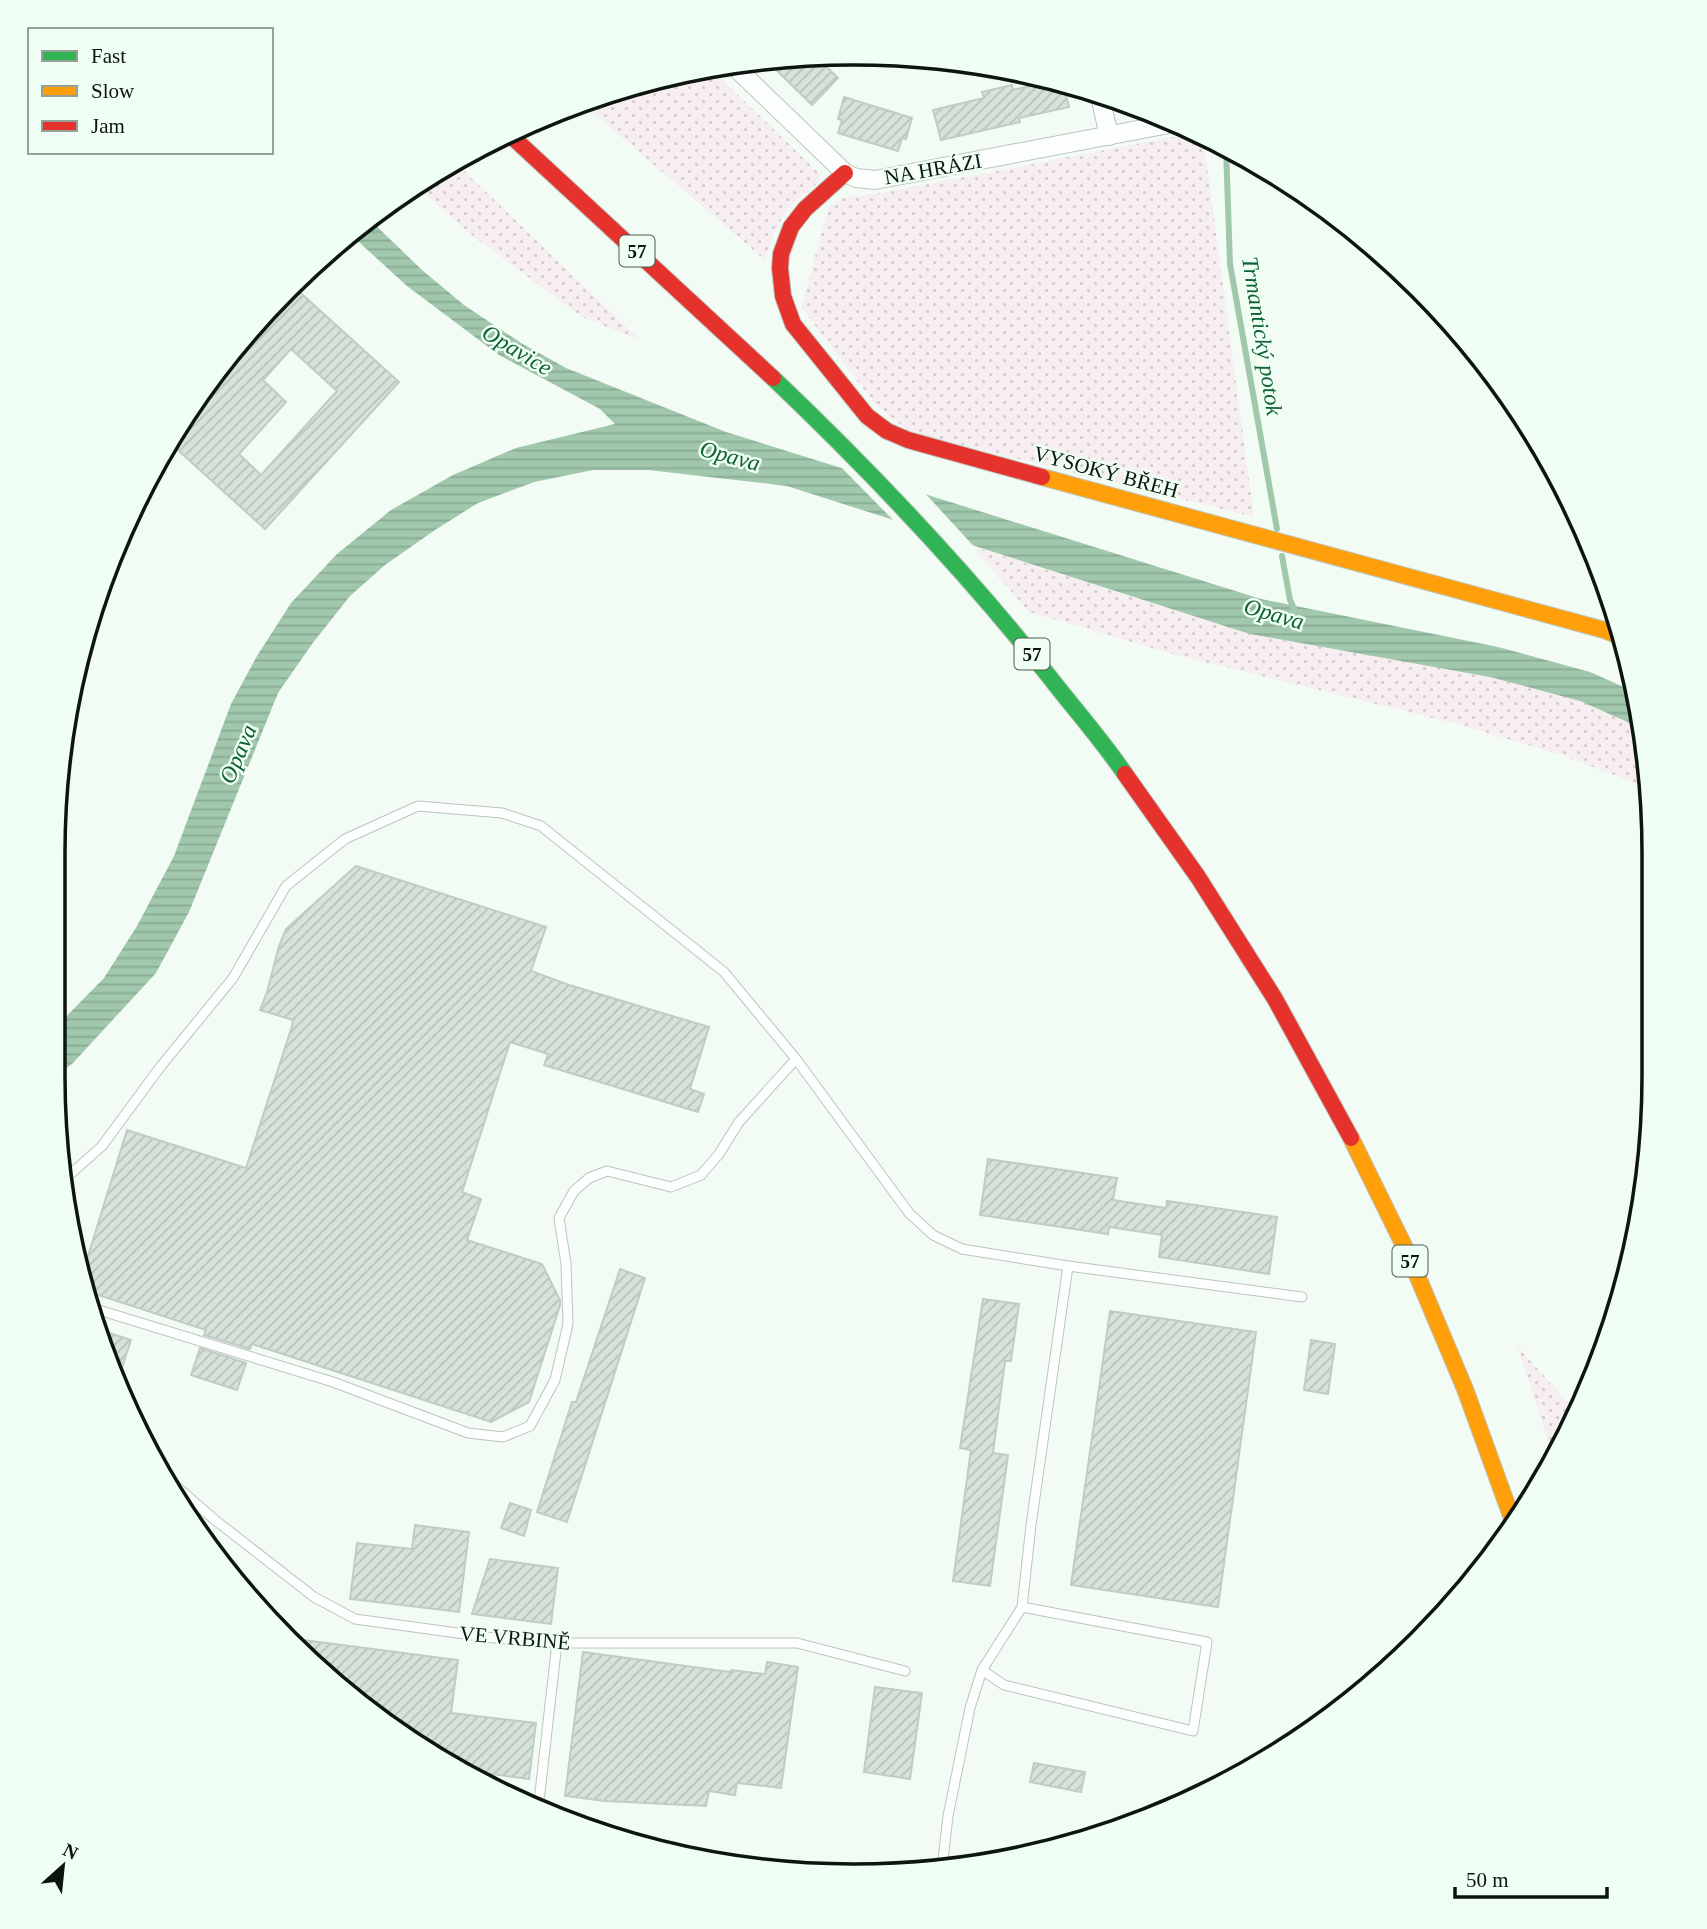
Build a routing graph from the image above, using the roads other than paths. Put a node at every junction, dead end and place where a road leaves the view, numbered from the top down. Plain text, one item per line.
1 (741, 73) edge
2 (1102, 105) edge
3 (1159, 127) edge
4 (1109, 136) junction
5 (517, 141) edge
6 (845, 173) junction
7 (1610, 632) edge
8 (796, 1059) junction
9 (71, 1174) edge
10 (1068, 1266) junction
11 (1302, 1297) dead end
12 (101, 1311) edge
13 (186, 1495) edge
14 (1510, 1513) edge
15 (1022, 1607) junction
16 (557, 1643) junction
17 (982, 1670) junction
18 (905, 1671) dead end
19 (539, 1798) edge
20 (944, 1859) edge

1 - 6 street
2 - 4 street
3 - 4 street, NA HRÁZI
4 - 6 street, NA HRÁZI
5 - 14 main road, 57
6 - 7 main road, VYSOKÝ BŘEH
8 - 9 lane
8 - 10 lane
8 - 12 lane
10 - 11 lane
10 - 15 lane
13 - 16 lane, VE VRBINĚ
15 - 17 lane
15 - 17 lane
16 - 18 lane, VE VRBINĚ
16 - 19 lane
17 - 20 lane

